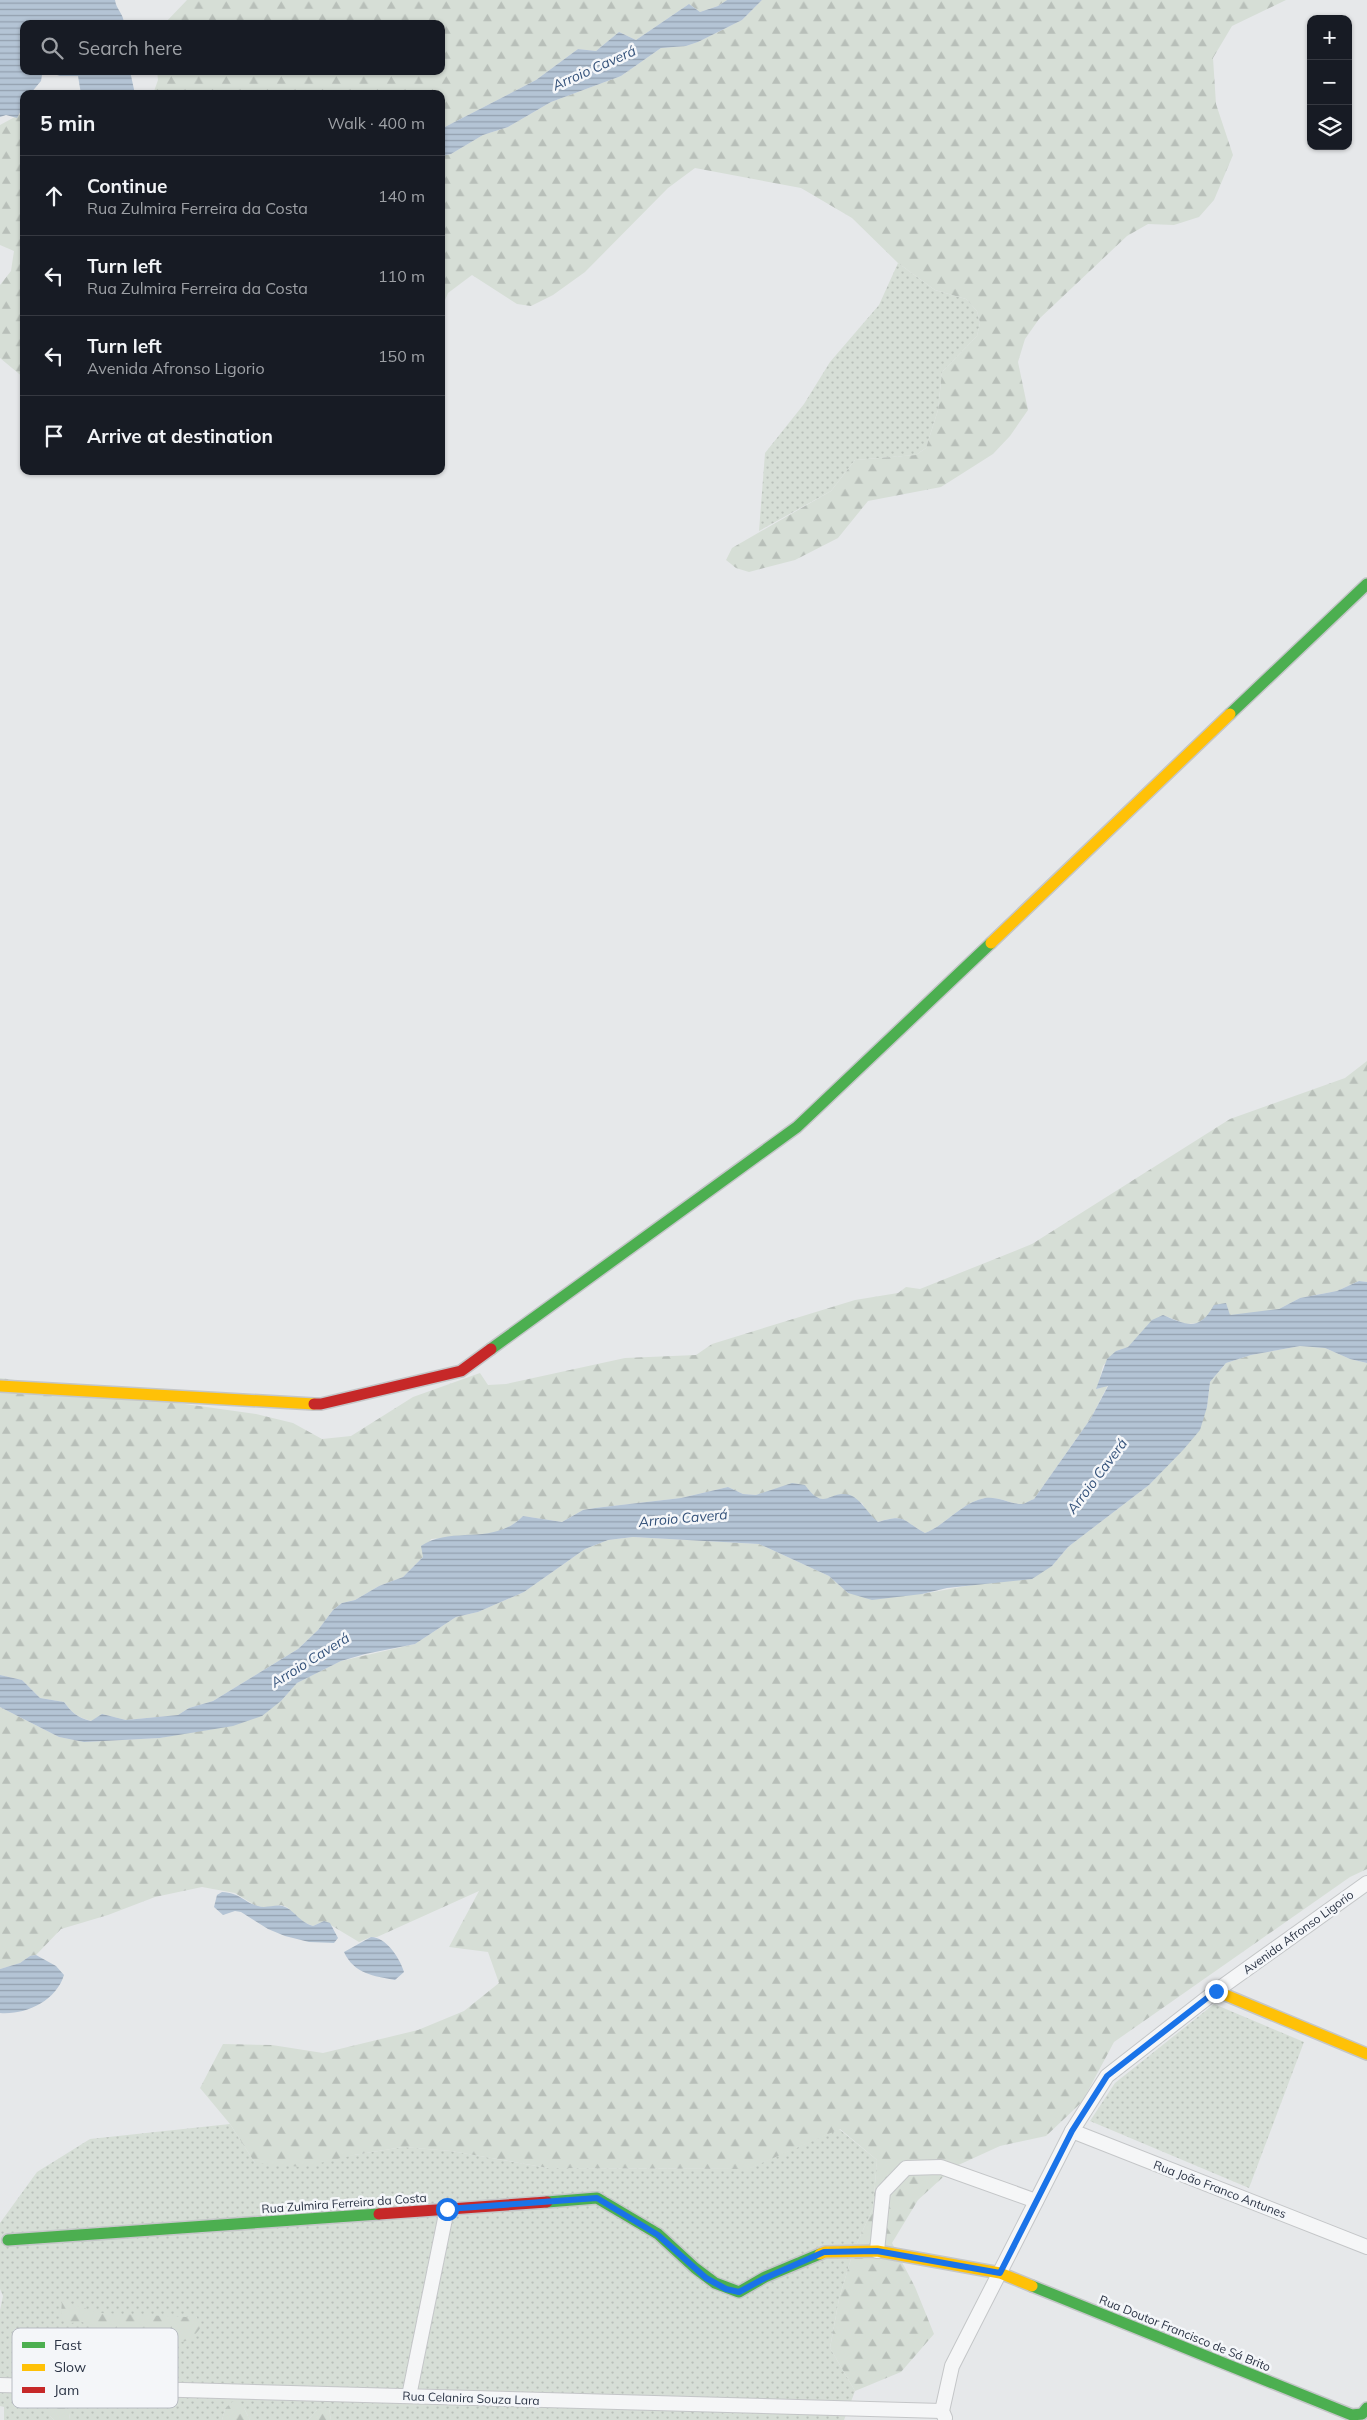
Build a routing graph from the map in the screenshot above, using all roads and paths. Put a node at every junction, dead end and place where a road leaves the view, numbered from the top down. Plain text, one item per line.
1 (1367, 584) edge
2 (0, 1386) edge
3 (1367, 1883) edge
4 (1216, 1991) junction
5 (1367, 2054) edge
6 (1072, 2131) junction
7 (1036, 2201) junction
8 (447, 2209) junction
9 (8, 2240) dead end
10 (1367, 2247) edge
11 (877, 2251) junction
12 (1000, 2273) junction
13 (178, 2390) edge
14 (408, 2396) junction
15 (1364, 2411) edge
16 (944, 2415) edge

1 - 2 street
3 - 4 street, Avenida Afronso Ligorio
4 - 5 street
4 - 6 street, Avenida Afronso Ligorio
6 - 7 street, Avenida Afronso Ligorio
6 - 10 street, Rua João Franco Antunes
7 - 11 street
7 - 12 street, Avenida Afronso Ligorio
8 - 9 street, Rua Zulmira Ferreira da Costa
8 - 11 street, Rua Zulmira Ferreira da Costa
8 - 14 street
11 - 12 street, Rua Zulmira Ferreira da Costa
12 - 15 street, Rua Doutor Francisco de Sá Brito
12 - 16 street, Avenida Afronso Ligorio
13 - 14 street, Rua Celanira Souza Lara
14 - 16 street, Rua Celanira Souza Lara

